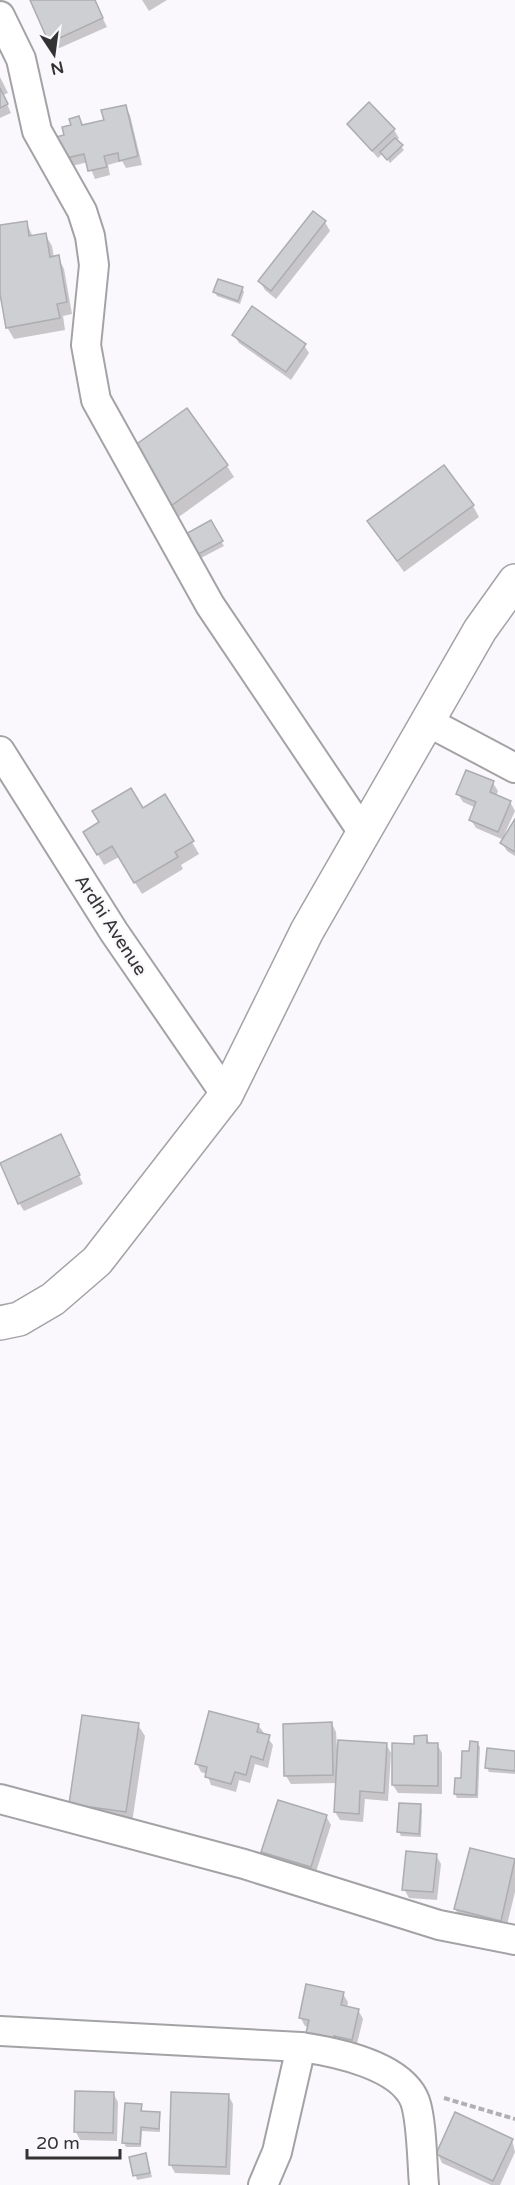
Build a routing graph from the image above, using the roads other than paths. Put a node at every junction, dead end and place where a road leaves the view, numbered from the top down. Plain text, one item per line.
1 (0, 16) edge
2 (515, 581) edge
3 (428, 722) junction
4 (0, 751) edge
5 (515, 768) edge
6 (364, 834) junction
7 (226, 1095) junction
8 (0, 1323) edge
9 (0, 1799) edge
10 (515, 1940) edge
11 (0, 2031) edge
12 (301, 2047) junction
13 (263, 2185) edge
14 (424, 2185) edge

1 - 6 street
2 - 3 street
3 - 5 street
3 - 6 street
4 - 7 street, Ardhi Avenue
6 - 7 street
7 - 8 street
9 - 10 street
11 - 12 street
12 - 13 street
12 - 14 street

